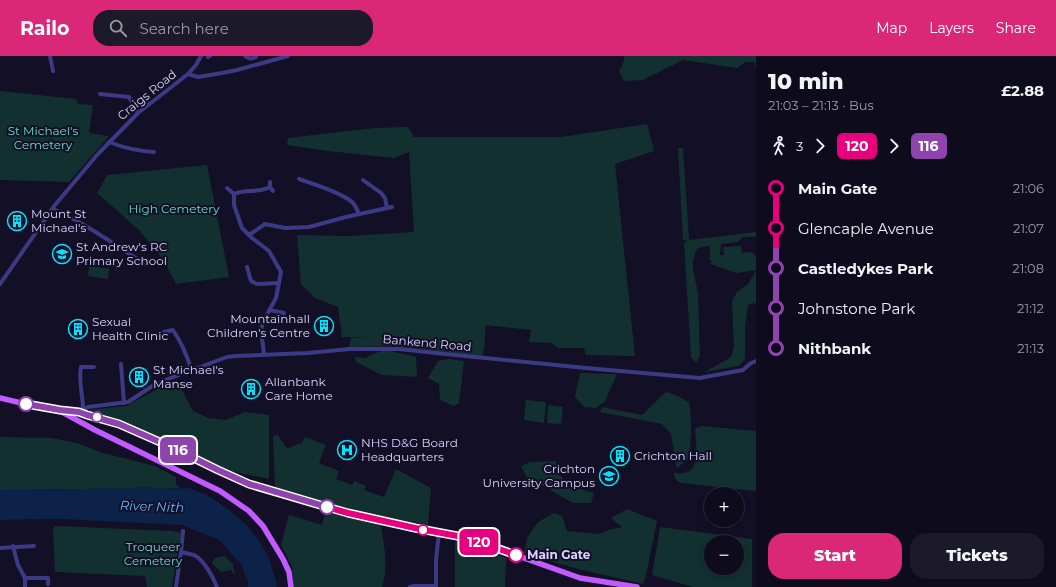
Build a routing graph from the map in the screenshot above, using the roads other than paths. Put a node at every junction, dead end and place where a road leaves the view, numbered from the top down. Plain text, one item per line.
1 (50, 56) edge
2 (200, 56) edge
3 (245, 56) edge
4 (288, 56) edge
5 (256, 57) dead end
6 (53, 71) dead end
7 (188, 74) junction
8 (100, 94) dead end
9 (138, 113) junction
10 (109, 142) junction
11 (154, 152) dead end
12 (299, 179) dead end
13 (363, 180) dead end
14 (270, 182) dead end
15 (227, 188) dead end
16 (234, 194) junction
17 (392, 207) dead end
18 (387, 208) junction
19 (53, 209) junction
20 (359, 214) junction
21 (249, 235) junction
22 (145, 264) dead end
23 (247, 267) dead end
24 (251, 281) junction
25 (279, 283) junction
26 (0, 284) edge
27 (246, 285) dead end
28 (269, 310) junction
29 (284, 313) dead end
30 (164, 332) dead end
31 (264, 354) junction
32 (756, 361) edge
33 (121, 364) dead end
34 (94, 367) dead end
35 (192, 369) junction
36 (0, 398) edge
37 (124, 403) junction
38 (60, 410) junction
39 (81, 410) junction
40 (183, 531) dead end
41 (439, 532) junction
42 (13, 546) junction
43 (34, 546) dead end
44 (0, 548) edge
45 (181, 552) junction
46 (25, 578) junction
47 (48, 584) dead end
48 (25, 587) edge
49 (176, 587) edge
50 (217, 587) edge
51 (291, 587) edge
52 (410, 587) edge
53 (436, 587) edge
54 (637, 587) edge

1 - 6 street
2 - 7 street, Craigs Road
3 - 5 street
4 - 7 street, Craigs Road
7 - 9 street, Craigs Road
8 - 9 street
9 - 10 street, Craigs Road
10 - 11 street
10 - 19 street, Craigs Road
12 - 20 street
13 - 18 street
14 - 16 street
15 - 16 street
16 - 21 street
17 - 18 street
18 - 20 street
19 - 22 street
19 - 26 street, Craigs Road
20 - 21 street
21 - 25 street
23 - 24 street
24 - 25 street
24 - 27 street
25 - 28 street
28 - 29 street
28 - 31 street
30 - 35 street
31 - 32 street, Bankend Road
31 - 35 street, Bankend Road
33 - 37 street
34 - 39 street
35 - 37 street, Bankend Road
36 - 38 main road
37 - 39 street, Bankend Road
38 - 39 main road
38 - 51 main road
39 - 41 main road
40 - 45 street
41 - 53 street
41 - 54 main road
42 - 43 street
42 - 44 street
42 - 46 street
45 - 49 street
45 - 50 street
46 - 47 street
46 - 48 street
52 - 53 street

